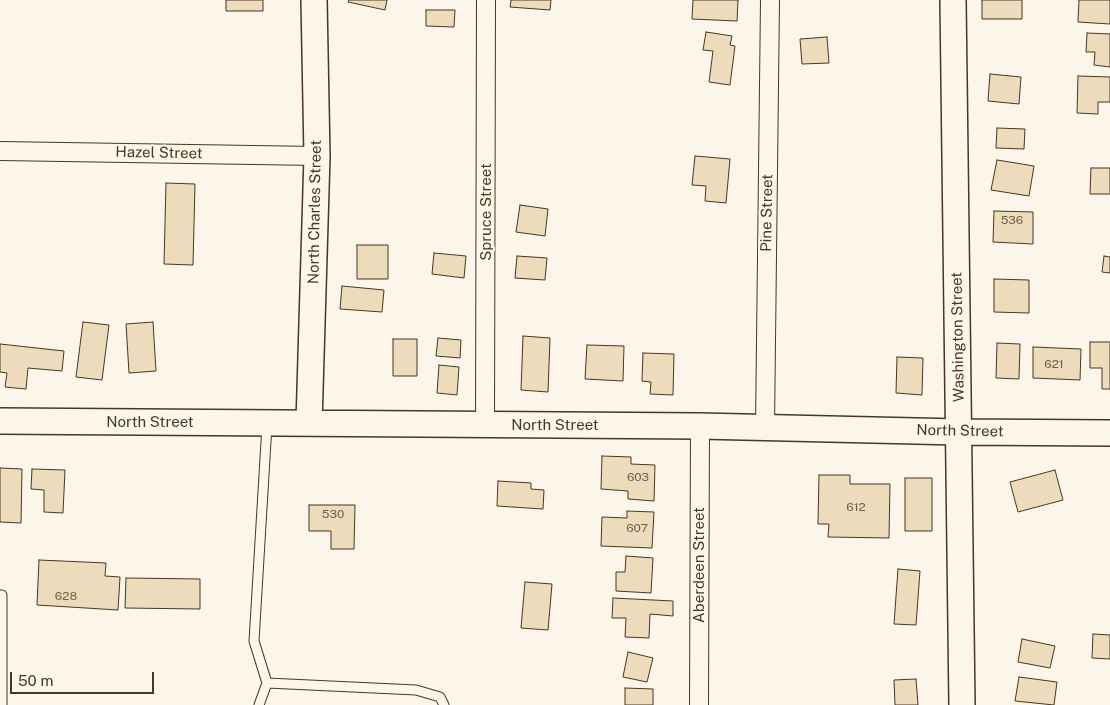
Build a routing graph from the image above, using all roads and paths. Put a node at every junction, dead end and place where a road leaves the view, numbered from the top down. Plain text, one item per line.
1 (314, 0) edge
2 (486, 0) edge
3 (770, 0) edge
4 (953, 0) edge
5 (0, 151) edge
6 (317, 156) junction
7 (0, 421) edge
8 (267, 423) junction
9 (309, 423) junction
10 (485, 425) junction
11 (700, 426) junction
12 (765, 427) junction
13 (959, 432) junction
14 (1110, 433) edge
15 (0, 595) edge
16 (267, 683) junction
17 (2, 705) edge
18 (260, 705) edge
19 (444, 705) edge
20 (699, 705) edge
21 (962, 705) edge

1 - 6 street, North Charles Street
2 - 10 street, Spruce Street
3 - 12 street, Pine Street
4 - 13 street, Washington Street
5 - 6 street, Hazel Street
6 - 9 street, North Charles Street
7 - 8 street, North Street
8 - 9 street, North Street
8 - 16 lane
9 - 10 street, North Street
10 - 11 street, North Street
11 - 12 street, North Street
11 - 20 street, Aberdeen Street
12 - 13 street, North Street
13 - 14 street, North Street
13 - 21 street, Washington Street
15 - 17 lane
16 - 18 lane
16 - 19 lane

